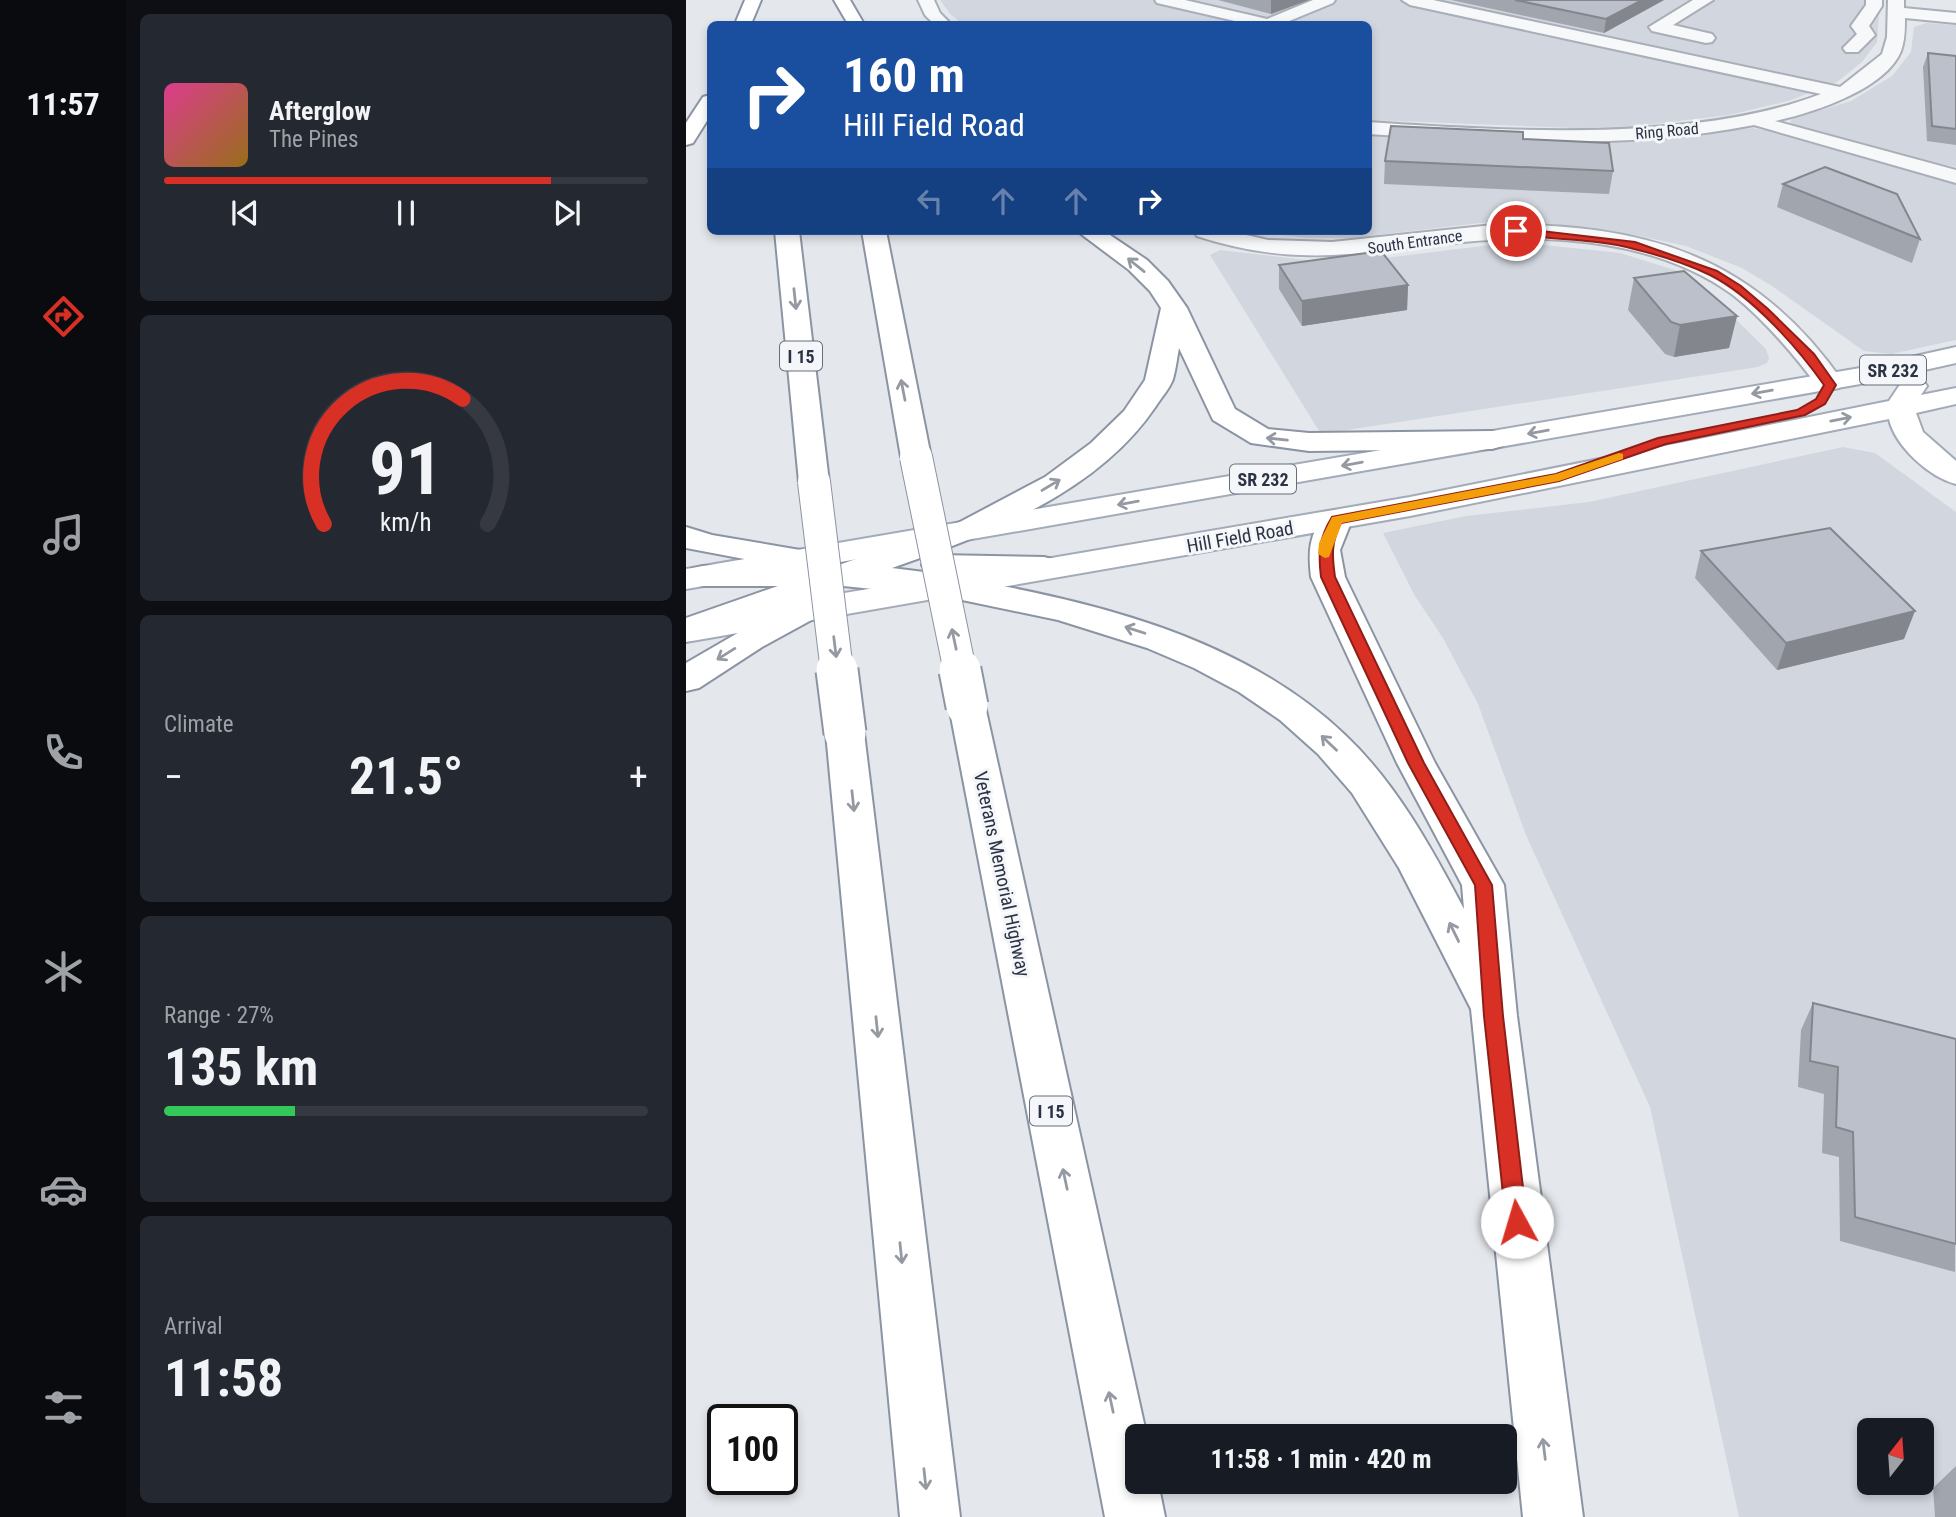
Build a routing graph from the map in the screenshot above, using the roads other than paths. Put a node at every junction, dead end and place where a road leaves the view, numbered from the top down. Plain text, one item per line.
1 (830, 0) edge
2 (842, 0) edge
3 (926, 0) edge
4 (1163, 0) edge
5 (1327, 0) edge
6 (1410, 0) edge
7 (1705, 0) edge
8 (1874, 0) edge
9 (760, 4) edge
10 (1896, 6) edge
11 (1956, 18) edge
12 (746, 21) edge
13 (834, 21) edge
14 (854, 21) edge
15 (940, 21) edge
16 (1256, 21) edge
17 (1276, 21) edge
18 (1725, 42) dead end
19 (1852, 48) dead end
20 (1846, 68) dead end
21 (1872, 74) junction
22 (1840, 93) junction
23 (707, 106) edge
24 (1755, 118) junction
25 (1372, 128) edge
26 (686, 139) edge
27 (1956, 177) edge
28 (1894, 181) dead end
29 (1956, 192) edge
30 (787, 235) edge
31 (875, 235) edge
32 (1095, 235) edge
33 (1219, 235) edge
34 (1174, 308) junction
35 (1956, 355) edge
36 (1956, 375) edge
37 (1829, 382) junction
38 (1956, 396) edge
39 (1903, 410) junction
40 (1492, 440) junction
41 (1956, 475) edge
42 (1559, 477) junction
43 (1035, 519) junction
44 (1336, 520) junction
45 (969, 530) junction
46 (686, 537) edge
47 (799, 559) junction
48 (908, 565) junction
49 (1044, 567) junction
50 (871, 571) junction
51 (832, 577) junction
52 (694, 578) edge
53 (946, 586) junction
54 (807, 608) junction
55 (686, 630) edge
56 (686, 679) edge
57 (1494, 1016) junction
58 (930, 1517) edge
59 (1135, 1517) edge
60 (1553, 1517) edge

1 - 13 main road
2 - 14 main road
3 - 15 street
4 - 16 street
5 - 17 street
6 - 22 street
7 - 18 street
8 - 19 street
9 - 12 main road
10 - 11 street
10 - 21 street, Ring Road
20 - 21 street
21 - 22 street, Ring Road
22 - 24 street, Ring Road
23 - 26 main road
24 - 25 street, Ring Road
24 - 27 street
28 - 29 street
30 -> 58 main road, I 15, bridge
59 -> 31 main road, Veterans Memorial Highway / I 15, bridge
34 -> 32 main road
33 - 37 street, South Entrance
40 -> 34 main road
45 -> 34 main road
35 - 37 main road, SR 232
36 - 39 main road
37 -> 40 main road, SR 232
37 - 42 main road
38 - 39 main road, Hill Field Road / SR 232
39 - 41 main road
42 -> 39 main road, Hill Field Road / SR 232
40 -> 43 main road, SR 232
42 - 44 main road, Hill Field Road / SR 232
43 - 45 main road, SR 232
43 - 48 main road
44 - 49 main road, Hill Field Road / SR 232
44 - 57 main road
45 - 47 main road, SR 232
45 - 50 main road
46 - 47 main road
47 - 50 main road
47 - 52 main road, SR 232
48 - 49 main road
48 - 50 main road
49 - 53 main road, Hill Field Road / SR 232
50 - 51 main road
50 - 53 main road
50 - 54 main road
51 - 52 main road
51 - 55 main road
53 - 54 main road, Hill Field Road / SR 232
57 -> 53 main road
54 - 55 main road, Hill Field Road / SR 232
54 -> 56 main road
60 -> 57 main road

